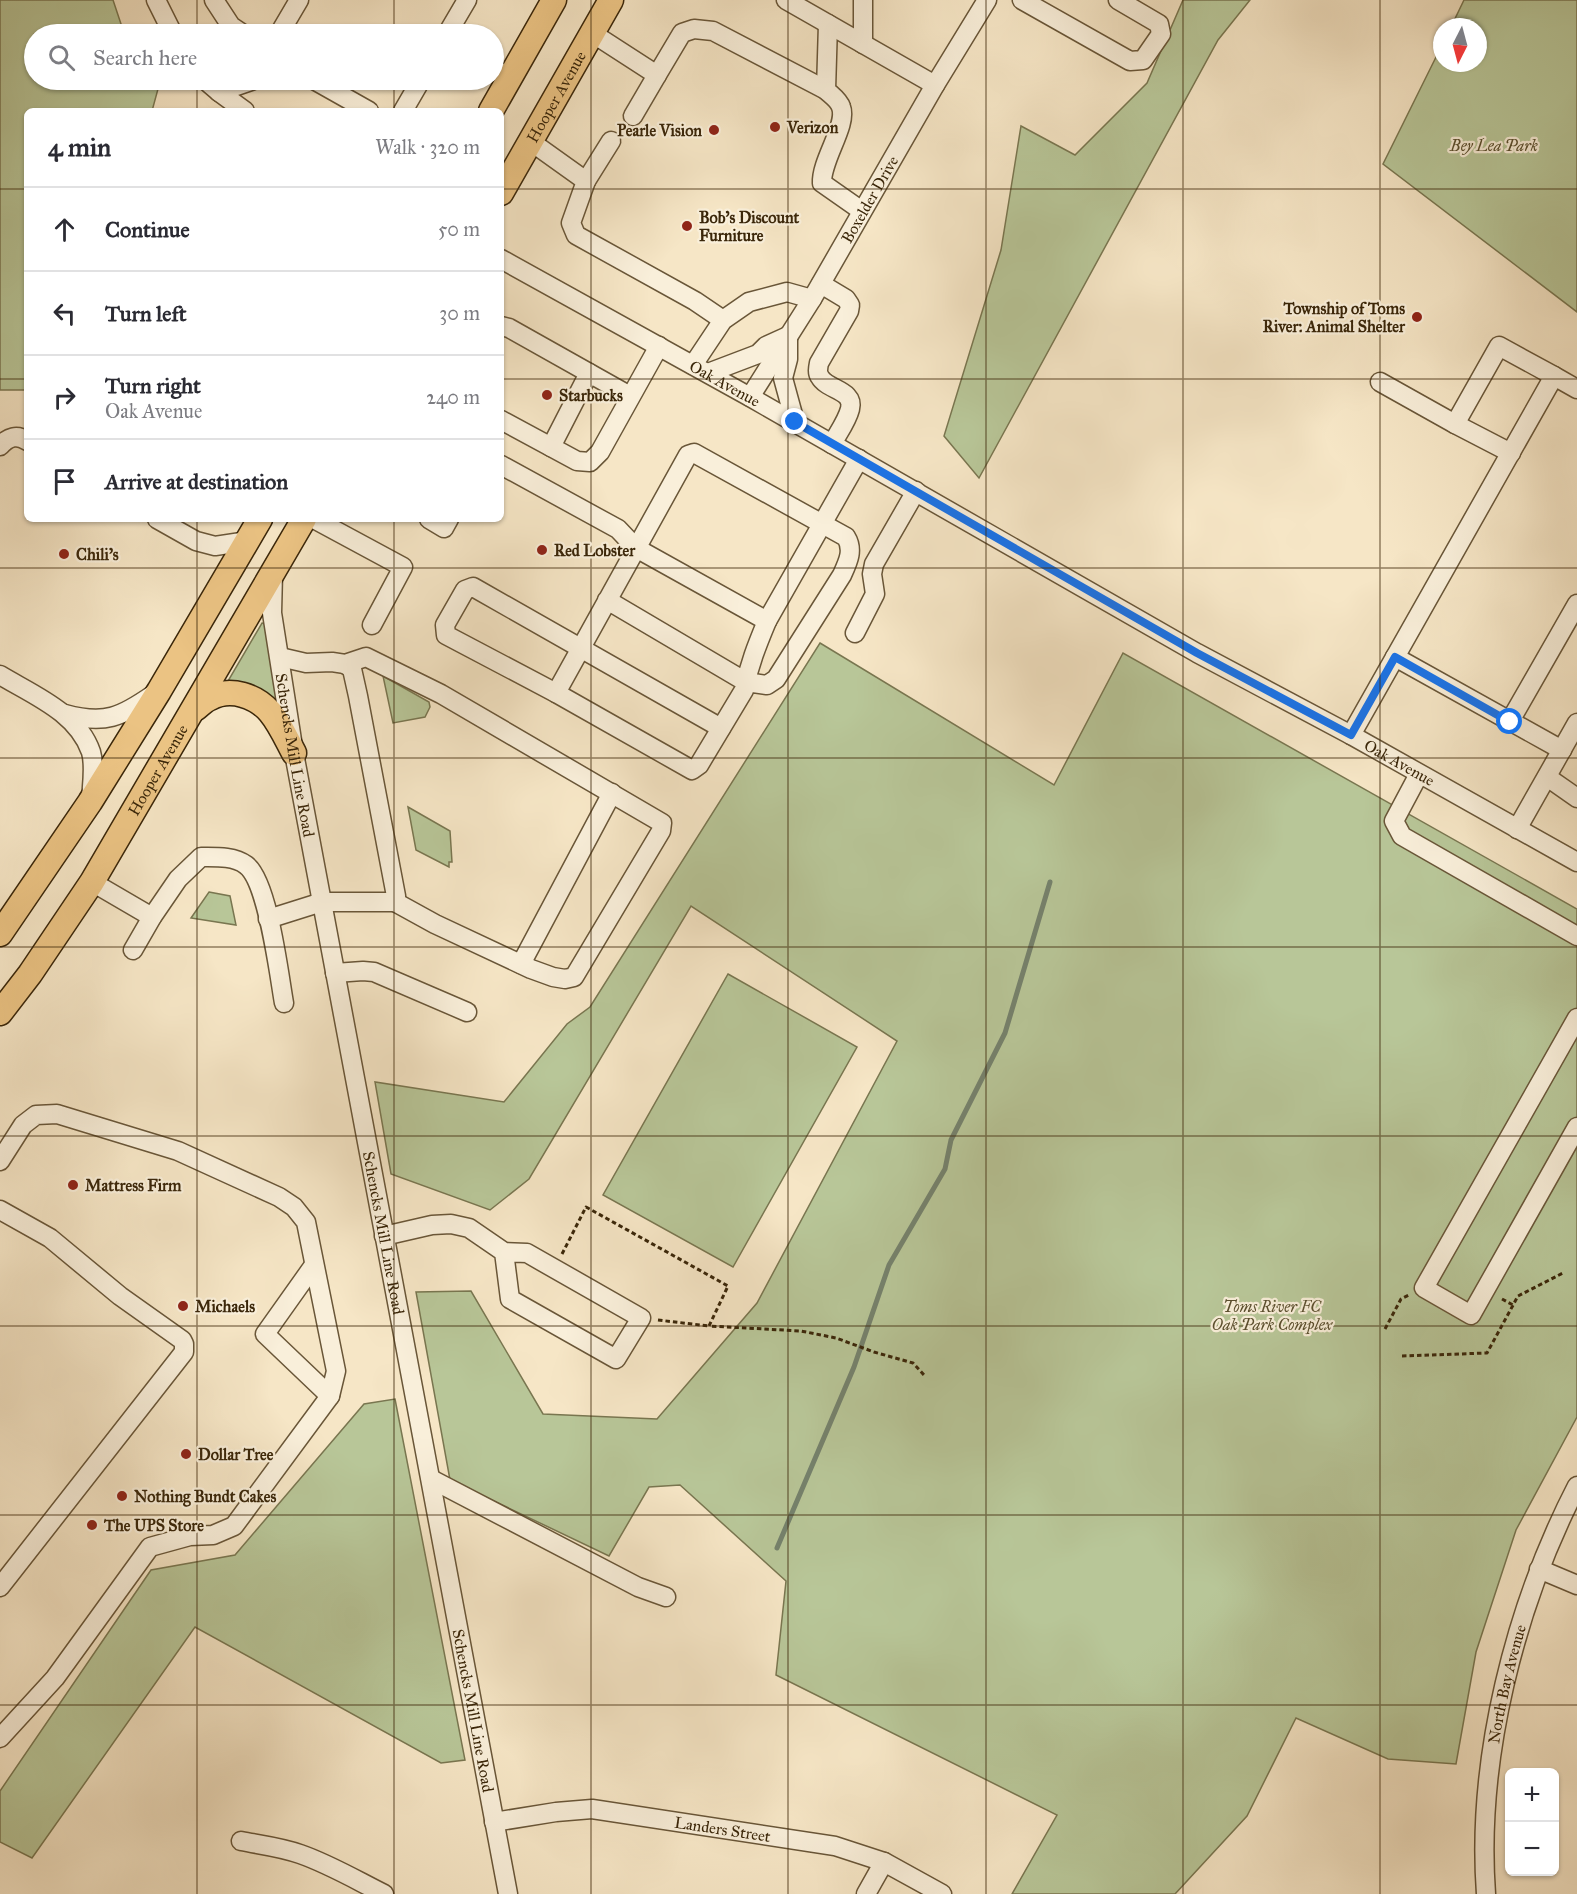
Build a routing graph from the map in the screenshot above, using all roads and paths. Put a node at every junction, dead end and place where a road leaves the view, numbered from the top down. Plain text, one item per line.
1 (156, 0) edge
2 (214, 0) edge
3 (299, 0) edge
4 (467, 0) edge
5 (554, 0) edge
6 (611, 0) edge
7 (786, 0) edge
8 (863, 0) edge
9 (987, 0) edge
10 (1022, 0) edge
11 (1118, 0) edge
12 (168, 24) edge
13 (230, 24) edge
14 (285, 24) edge
15 (453, 24) edge
16 (828, 24) junction
17 (592, 33) junction
18 (863, 44) junction
19 (504, 70) edge
20 (657, 75) junction
21 (935, 85) junction
22 (217, 90) edge
23 (225, 90) edge
24 (332, 90) edge
25 (415, 90) edge
26 (497, 90) edge
27 (825, 90) junction
28 (219, 92) junction
29 (241, 108) edge
30 (364, 108) edge
31 (405, 108) edge
32 (492, 108) edge
33 (633, 116) dead end
34 (530, 141) junction
35 (611, 141) dead end
36 (586, 181) junction
37 (504, 188) edge
38 (862, 211) junction
39 (504, 261) edge
40 (816, 291) junction
41 (723, 320) junction
42 (504, 327) edge
43 (788, 336) junction
44 (659, 346) junction
45 (700, 369) junction
46 (589, 373) junction
47 (1554, 376) junction
48 (1380, 382) dead end
49 (1577, 389) edge
50 (630, 396) junction
51 (750, 397) junction
52 (504, 422) edge
53 (795, 422) junction
54 (1455, 424) junction
55 (24, 440) edge
56 (832, 444) junction
57 (0, 446) edge
58 (551, 447) junction
59 (1511, 453) junction
60 (859, 459) junction
61 (504, 467) edge
62 (916, 491) junction
63 (163, 522) edge
64 (258, 522) edge
65 (302, 522) edge
66 (320, 522) edge
67 (434, 522) edge
68 (447, 522) edge
69 (822, 524) junction
70 (248, 541) junction
71 (636, 548) junction
72 (273, 573) junction
73 (607, 600) junction
74 (1577, 604) edge
75 (767, 621) junction
76 (372, 625) dead end
77 (855, 633) dead end
78 (581, 647) junction
79 (280, 657) junction
80 (1395, 657) junction
81 (345, 664) junction
82 (0, 675) edge
83 (746, 682) junction
84 (159, 691) junction
85 (556, 693) junction
86 (193, 710) junction
87 (64, 714) junction
88 (1510, 722) junction
89 (1577, 723) edge
90 (721, 728) junction
91 (1351, 735) junction
92 (1562, 750) junction
93 (294, 753) junction
94 (1419, 774) junction
95 (1547, 777) junction
96 (612, 793) junction
97 (1577, 798) edge
98 (90, 802) junction
99 (1517, 829) junction
100 (1577, 862) edge
101 (92, 882) junction
102 (322, 902) junction
103 (395, 902) junction
104 (152, 917) junction
105 (268, 919) junction
106 (0, 934) edge
107 (1577, 936) edge
108 (134, 950) dead end
109 (521, 964) junction
110 (335, 973) junction
111 (284, 1003) dead end
112 (467, 1012) dead end
113 (0, 1013) edge
114 (1577, 1018) edge
115 (1577, 1127) edge
116 (0, 1161) edge
117 (0, 1210) edge
118 (384, 1236) junction
119 (504, 1252) junction
120 (314, 1266) junction
121 (555, 1269) junction
122 (1563, 1273) dead end
123 (1424, 1288) junction
124 (641, 1318) junction
125 (709, 1326) junction
126 (1385, 1329) dead end
127 (1402, 1356) dead end
128 (924, 1375) dead end
129 (330, 1396) junction
130 (431, 1479) junction
131 (1577, 1486) edge
132 (1539, 1569) junction
133 (1577, 1585) edge
134 (0, 1587) edge
135 (666, 1597) dead end
136 (0, 1738) edge
137 (494, 1822) junction
138 (241, 1841) dead end
139 (884, 1862) junction
140 (384, 1894) edge
141 (508, 1894) edge
142 (866, 1894) edge
143 (942, 1894) edge
144 (1486, 1894) edge

1 - 12 street
2 - 13 street
3 - 14 street
4 - 15 street
5 - 19 main road
6 - 17 main road, Hooper Avenue
7 - 16 street
8 - 18 street
9 - 21 street, Boxelder Drive
10 - 11 street
16 - 18 street
16 - 27 street
17 - 20 street
17 - 34 main road, Hooper Avenue
18 - 21 street
20 - 27 street
20 - 33 street
21 - 38 street, Boxelder Drive
22 - 28 street
23 - 28 street
24 - 30 street
25 - 31 street
26 - 32 main road
27 - 38 street
28 - 29 street
34 - 36 street
34 - 37 main road, Hooper Avenue
35 - 36 street
36 - 41 street
38 - 40 street, Boxelder Drive
39 - 44 street, Oak Avenue
40 - 41 street
40 - 43 street, Boxelder Drive
40 - 56 street
41 - 45 street
42 - 46 street
43 - 45 street
43 - 51 street, Boxelder Drive
43 - 53 street
44 - 45 street, Oak Avenue
44 - 50 street
45 - 51 street, Oak Avenue
46 - 50 street
46 - 58 street
47 - 49 street
47 - 54 street
47 - 59 street
48 - 54 street
50 - 58 street
51 - 53 street, Oak Avenue
52 - 58 street
53 - 56 street, Oak Avenue
54 - 59 street
55 - 57 street
56 - 60 street, Oak Avenue
59 - 80 street
60 - 62 street, Oak Avenue
60 - 69 street
61 - 71 street
62 - 77 street
62 - 91 street, Oak Avenue
63 - 70 street
64 - 70 main road
65 - 72 main road, Hooper Avenue
66 - 76 street
67 - 68 street
69 - 71 street
69 - 75 street
69 - 83 street
70 - 84 main road
71 - 73 street
71 - 75 street
72 - 79 street, Schencks Mill Line Road
72 - 86 main road, Hooper Avenue
73 - 78 street
73 - 83 street
74 - 88 street
75 - 83 street
78 - 85 street
78 - 85 street
78 - 90 street
79 - 81 street
79 - 93 street, Schencks Mill Line Road
80 - 88 street
80 - 91 street
81 - 96 street
81 - 103 street
82 - 87 street
83 - 90 street
84 - 87 street
84 - 98 main road
85 - 90 street
86 - 93 main road
86 - 101 main road, Hooper Avenue
87 - 98 street
88 - 92 street
89 - 92 street
91 - 94 street, Oak Avenue
92 - 95 street
93 - 102 street, Schencks Mill Line Road
94 - 99 street, Oak Avenue
94 - 107 street
95 - 97 street
95 - 99 street
96 - 109 street
96 - 109 street
98 - 106 main road
99 - 100 street, Oak Avenue
101 - 104 street
101 - 113 main road, Hooper Avenue
102 - 103 street
102 - 105 street
102 - 110 street, Schencks Mill Line Road
103 - 109 street
104 - 105 street
104 - 108 street
105 - 111 street
110 - 112 street
110 - 118 street, Schencks Mill Line Road
114 - 123 street
115 - 123 street
116 - 120 street
117 - 134 street
118 - 119 street
118 - 130 street, Schencks Mill Line Road
119 - 121 street
119 - 124 street
120 - 129 street
120 - 129 street
121 - 124 street
121 - 125 path
122 - 127 path
123 - 126 path
124 - 125 path
125 - 128 path
129 - 136 street
130 - 135 street
130 - 137 street, Schencks Mill Line Road
131 - 132 street, North Bay Avenue
132 - 133 street
132 - 144 street, North Bay Avenue
137 - 139 street, Landers Street
137 - 141 street, Schencks Mill Line Road
138 - 140 street
139 - 142 street
139 - 143 street, Landers Street

